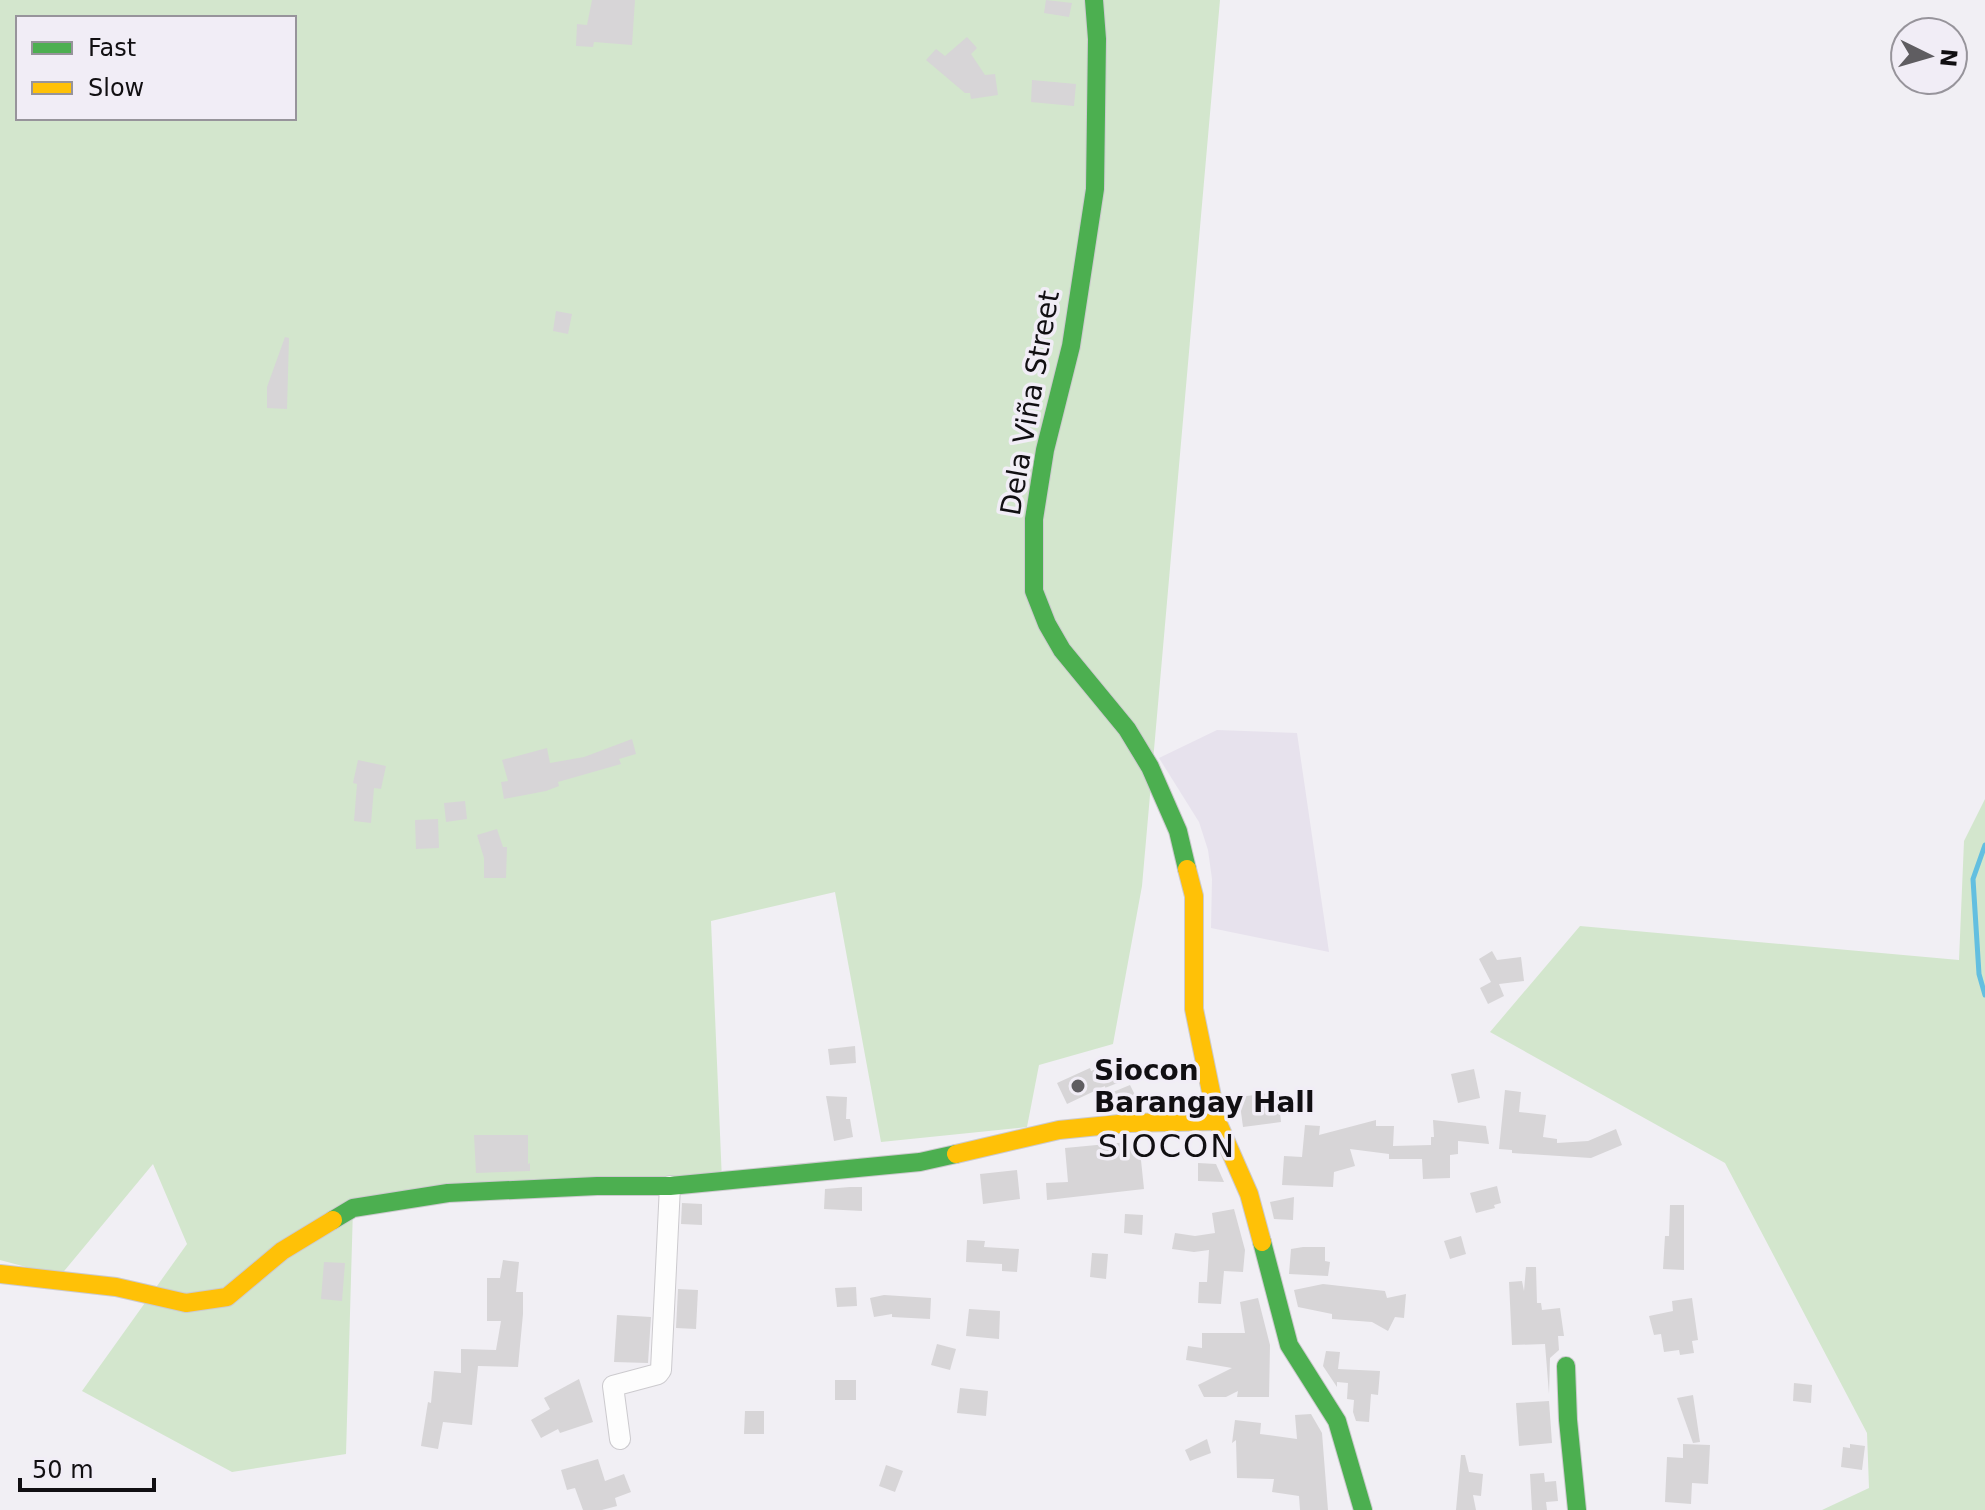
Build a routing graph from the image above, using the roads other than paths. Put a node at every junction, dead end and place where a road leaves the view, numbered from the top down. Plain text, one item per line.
1 (1094, 0) edge
2 (1217, 1121) junction
3 (670, 1186) junction
4 (0, 1274) edge
5 (1566, 1366) dead end
6 (620, 1439) dead end
7 (1363, 1510) edge
8 (1577, 1510) edge

1 - 2 street, Dela Viña Street
2 - 3 street
2 - 7 street, Dela Viña Street
3 - 4 street
3 - 6 street
5 - 8 street

